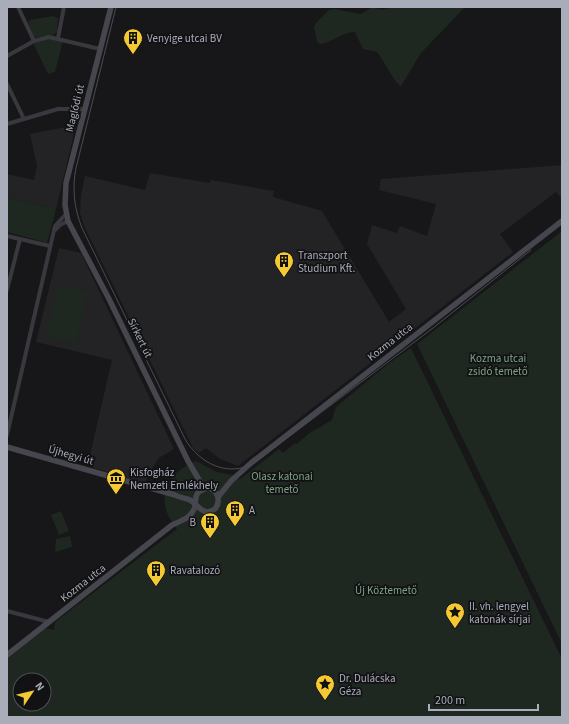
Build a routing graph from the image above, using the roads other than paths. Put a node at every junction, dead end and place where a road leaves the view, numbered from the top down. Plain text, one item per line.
1 (18, 7) edge
2 (64, 7) edge
3 (110, 7) edge
4 (58, 38) junction
5 (34, 41) junction
6 (100, 49) junction
7 (7, 56) edge
8 (7, 84) edge
9 (85, 109) junction
10 (24, 120) junction
11 (7, 124) edge
12 (66, 214) junction
13 (68, 221) junction
14 (562, 221) edge
15 (53, 234) junction
16 (7, 236) edge
17 (20, 239) junction
18 (50, 246) junction
19 (7, 290) edge
20 (7, 435) edge
21 (7, 448) edge
22 (190, 465) junction
23 (231, 481) junction
24 (210, 489) junction
25 (198, 493) junction
26 (175, 495) junction
27 (218, 497) junction
28 (196, 504) junction
29 (202, 511) junction
30 (171, 527) junction
31 (7, 611) edge
32 (49, 622) junction
33 (7, 655) edge

1 - 5 street
2 - 4 street
3 - 6 street, Maglódi út
4 - 5 street
4 - 6 street
5 - 7 street
6 - 9 street, Maglódi út
8 - 10 street
9 - 10 street
9 - 12 street, Maglódi út
10 - 11 street
12 - 13 street, Maglódi út
12 - 15 street
13 - 15 street
13 - 22 street, Sírkert út
14 - 23 street, Kozma utca
15 - 18 street
16 - 17 street
17 - 18 street
17 - 19 street
18 - 20 street
21 - 26 street, Újhegyi út
22 - 24 street, Sírkert út
22 - 25 street, Sírkert út
23 - 24 street, Kozma utca
23 - 27 street, Kozma utca
24 - 25 street, Kozma utca
24 - 27 street
25 - 26 street, Újhegyi út
25 - 28 street, Kozma utca
26 - 28 street, Újhegyi út
27 - 29 street, Kozma utca
28 - 29 street
28 - 30 street, Kozma utca
29 - 30 street, Kozma utca
30 - 32 street, Kozma utca
31 - 32 street
32 - 33 street, Kozma utca

